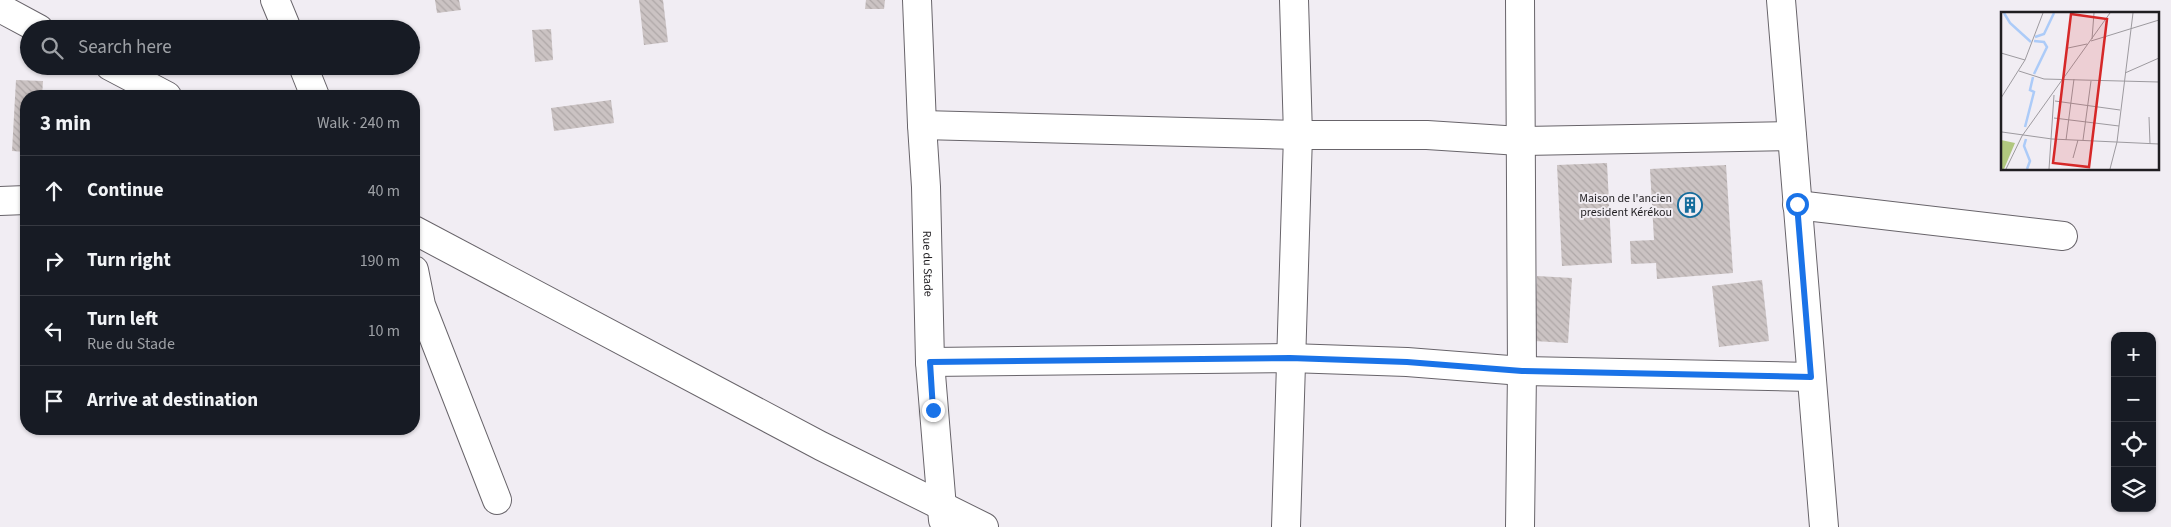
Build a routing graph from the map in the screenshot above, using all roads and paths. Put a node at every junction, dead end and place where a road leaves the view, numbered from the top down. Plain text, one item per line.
1 (275, 0) edge
2 (917, 0) edge
3 (1294, 0) edge
4 (1520, 0) edge
5 (1781, 0) edge
6 (0, 8) edge
7 (22, 20) edge
8 (283, 20) edge
9 (127, 75) edge
10 (307, 75) edge
11 (155, 90) edge
12 (313, 90) edge
13 (922, 125) junction
14 (1298, 135) junction
15 (1792, 136) junction
16 (1520, 141) junction
17 (20, 200) edge
18 (0, 201) edge
19 (1797, 204) junction
20 (420, 233) edge
21 (2063, 236) dead end
22 (420, 300) edge
23 (1290, 358) junction
24 (930, 362) junction
25 (1522, 371) junction
26 (1811, 377) junction
27 (497, 500) dead end
28 (943, 516) edge
29 (984, 527) edge
30 (1286, 527) edge
31 (1520, 527) edge
32 (1824, 527) edge

1 - 8 street
2 - 13 street, Rue du Stade
3 - 14 street
4 - 16 street
5 - 15 street
6 - 7 street
9 - 11 street
10 - 12 street
13 - 14 street
13 - 24 street, Rue du Stade
14 - 16 street
14 - 23 street
15 - 16 street
15 - 19 street
16 - 25 street
17 - 18 street
19 - 21 street
19 - 26 street
20 - 28 street
22 - 27 street
23 - 24 street
23 - 25 street
23 - 30 street
24 - 28 street, Rue du Stade
25 - 26 street
25 - 31 street
26 - 32 street
28 - 29 street

